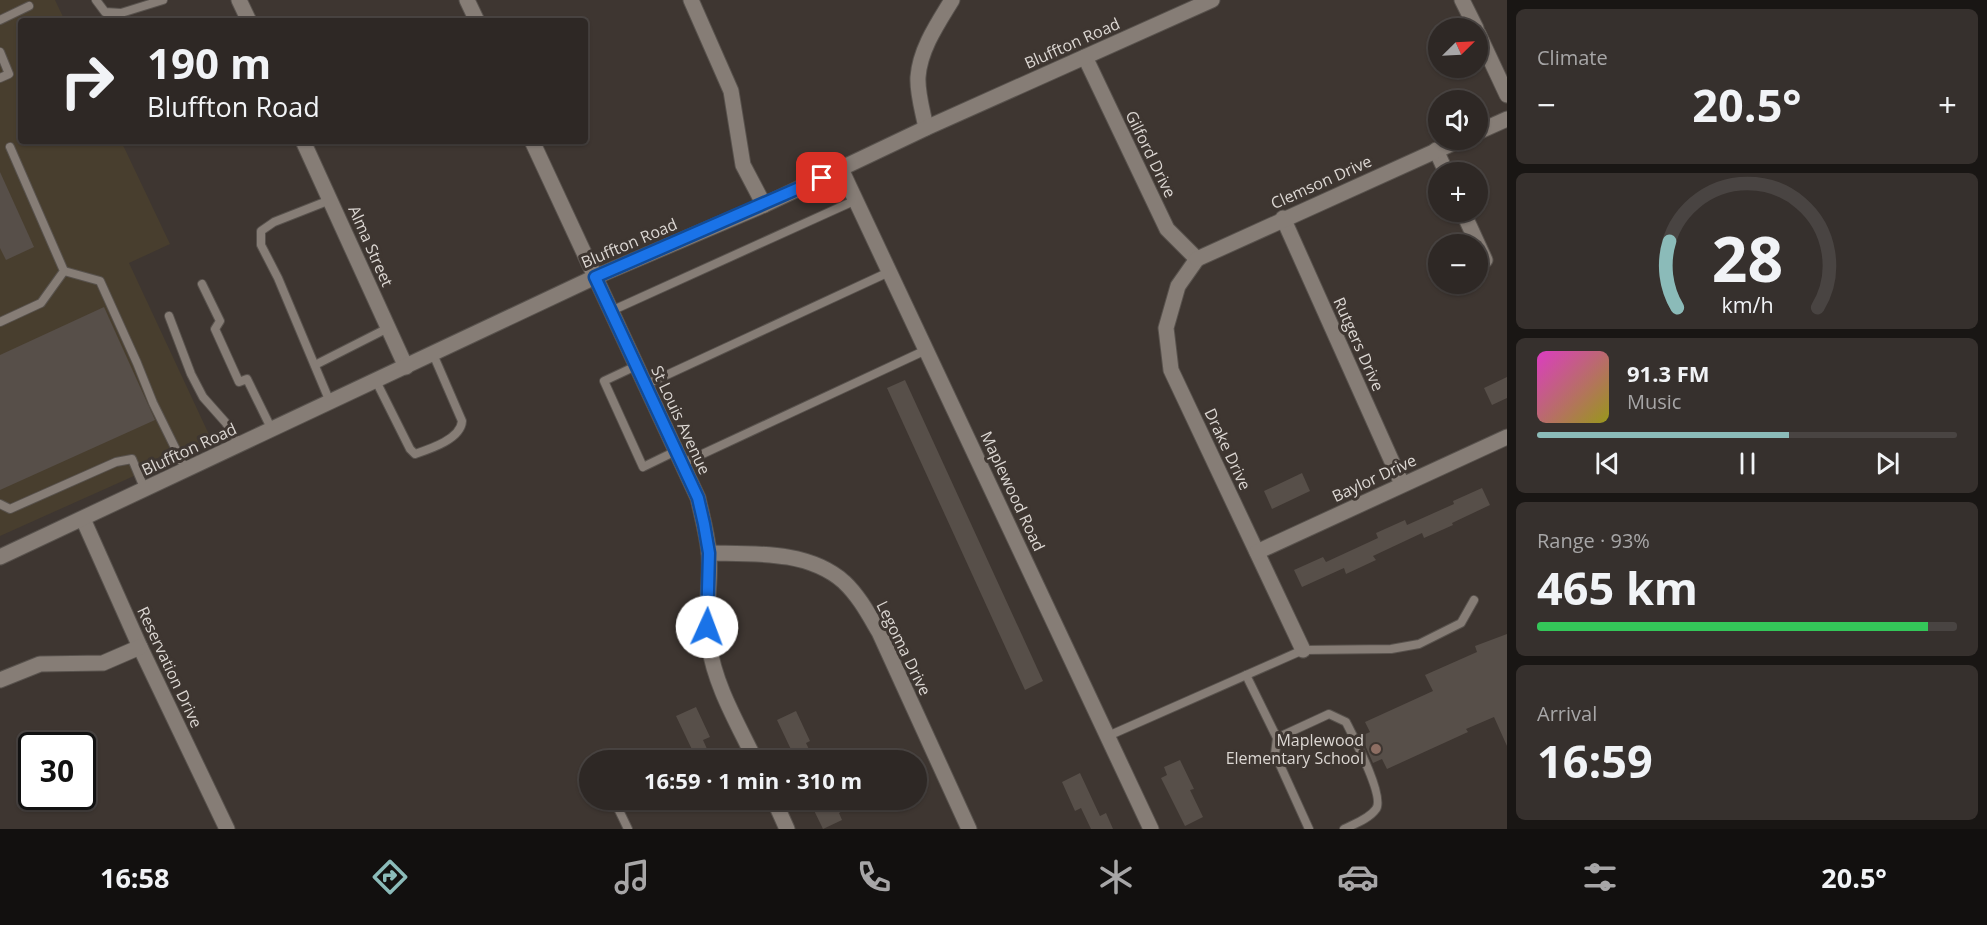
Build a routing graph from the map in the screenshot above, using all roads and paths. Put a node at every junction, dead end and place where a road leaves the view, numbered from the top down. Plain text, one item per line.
1 (96, 0) edge
2 (163, 0) edge
3 (239, 0) edge
4 (467, 0) edge
5 (691, 0) edge
6 (952, 0) edge
7 (1212, 0) edge
8 (1462, 0) edge
9 (29, 6) dead end
10 (248, 18) edge
11 (476, 18) edge
12 (1471, 18) edge
13 (0, 20) edge
14 (0, 51) edge
15 (1488, 54) edge
16 (1085, 57) junction
17 (0, 78) edge
18 (1507, 95) edge
19 (1507, 118) edge
20 (1488, 127) edge
21 (926, 128) junction
22 (304, 144) edge
23 (533, 144) edge
24 (10, 147) dead end
25 (1436, 150) joint
26 (1441, 162) edge
27 (842, 170) junction
28 (330, 200) junction
29 (856, 200) junction
30 (764, 205) junction
31 (1283, 218) junction
32 (1197, 259) junction
33 (63, 271) junction
34 (889, 272) junction
35 (595, 277) junction
36 (202, 284) dead end
37 (610, 311) junction
38 (169, 316) dead end
39 (0, 322) edge
40 (388, 328) junction
41 (926, 350) junction
42 (433, 354) junction
43 (315, 365) junction
44 (636, 366) junction
45 (405, 367) junction
46 (376, 381) junction
47 (645, 385) junction
48 (330, 402) junction
49 (272, 430) junction
50 (1507, 437) edge
51 (240, 445) junction
52 (679, 458) junction
53 (186, 470) junction
54 (1402, 484) junction
55 (145, 490) junction
56 (0, 504) edge
57 (83, 519) junction
58 (1257, 552) junction
59 (709, 553) junction
60 (0, 558) edge
61 (1474, 600) dead end
62 (140, 647) junction
63 (1303, 650) junction
64 (1246, 675) junction
65 (0, 680) edge
66 (1108, 736) junction
67 (1277, 738) junction
68 (750, 750) edge
69 (619, 810) edge
70 (778, 810) edge
71 (227, 829) edge
72 (628, 829) edge
73 (787, 829) edge
74 (969, 829) edge
75 (1151, 829) edge
76 (1309, 829) edge
77 (1344, 829) edge

1 - 2 lane
3 - 10 street
4 - 11 street
5 - 30 street
6 - 21 street
7 - 16 street, Bluffton Road
8 - 12 street
9 - 13 lane
14 - 17 lane
15 - 18 street
16 - 21 street, Bluffton Road
16 - 32 street, Gilford Drive
19 - 20 street
21 - 27 street, Bluffton Road
22 - 28 street, Alma Street
23 - 35 street, St Louis Avenue
24 - 33 lane
25 - 26 street
25 - 31 street, Clemson Drive
27 - 29 street, Maplewood Road
27 - 30 street, Bluffton Road
28 - 40 street, Alma Street
28 - 43 lane
29 - 34 street, Maplewood Road
29 - 37 lane
30 - 35 street, Bluffton Road
31 - 32 street, Clemson Drive
31 - 54 street, Rutgers Drive
32 - 58 street, Drake Drive
33 - 39 lane
33 - 53 lane
34 - 41 street, Maplewood Road
34 - 47 lane
35 - 37 street, St Louis Avenue
35 - 42 street, Bluffton Road
36 - 49 lane
37 - 44 street, St Louis Avenue
38 - 51 lane
40 - 43 lane
40 - 45 street, Alma Street
41 - 52 lane
41 - 66 street, Maplewood Road
42 - 45 street, Bluffton Road
42 - 46 lane
43 - 48 lane
44 - 47 street, St Louis Avenue
44 - 52 lane
45 - 46 street, Bluffton Road
46 - 48 street, Bluffton Road
47 - 52 street, St Louis Avenue
48 - 49 street, Bluffton Road
49 - 51 street, Bluffton Road
50 - 54 street, Baylor Drive
51 - 53 street, Bluffton Road
52 - 59 street, St Louis Avenue
53 - 55 street, Bluffton Road
54 - 58 street, Baylor Drive
55 - 56 lane
55 - 57 street, Bluffton Road
57 - 60 street, Bluffton Road
57 - 62 street, Reservation Drive
58 - 63 street, Drake Drive
59 - 68 street, St Louis Avenue
59 - 74 street, Legoma Drive
61 - 63 lane
62 - 65 street
62 - 71 street, Reservation Drive
63 - 64 lane
64 - 66 lane
64 - 67 lane
66 - 75 street, Maplewood Road
67 - 76 lane
67 - 77 lane
69 - 72 lane
70 - 73 street

